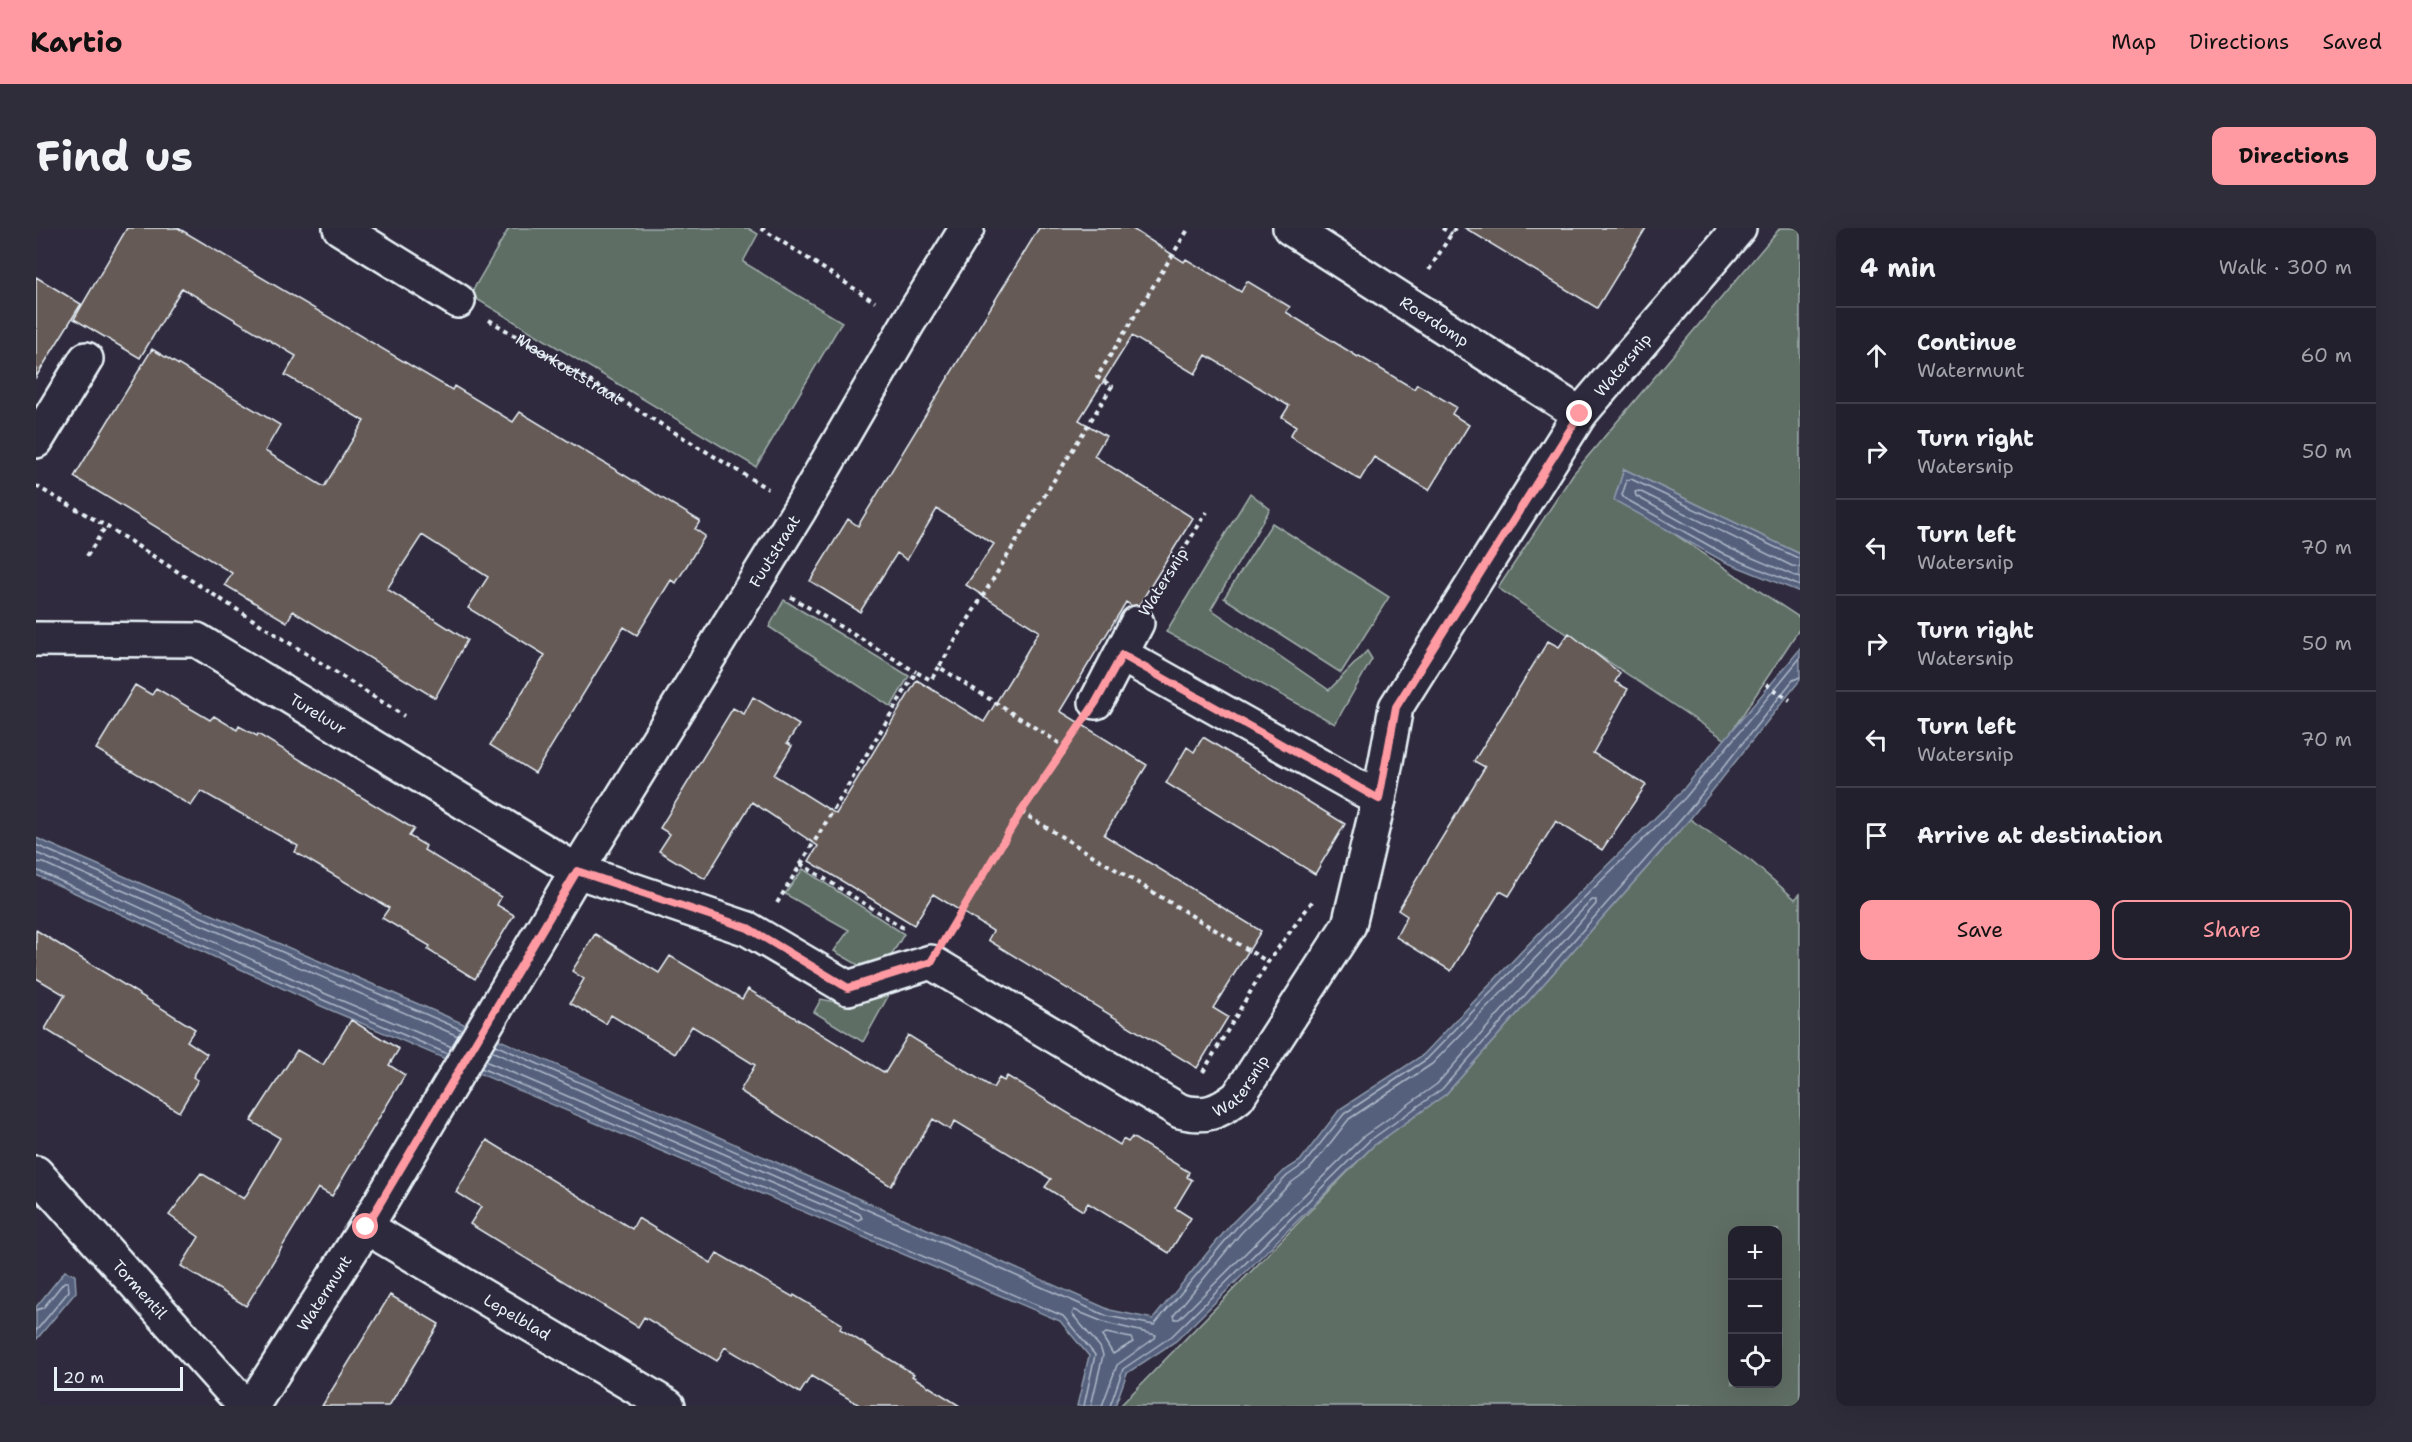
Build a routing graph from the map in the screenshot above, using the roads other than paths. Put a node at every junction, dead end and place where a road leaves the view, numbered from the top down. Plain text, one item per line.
1 (340, 228) edge
2 (967, 228) edge
3 (1290, 228) edge
4 (1739, 228) edge
5 (458, 301) road end
6 (86, 359) dead end
7 (1580, 414) junction
8 (36, 441) edge
9 (1137, 624) road end
10 (36, 639) edge
11 (1122, 655) junction
12 (1096, 702) road end
13 (1379, 799) junction
14 (577, 871) junction
15 (36, 1173) edge
16 (366, 1227) junction
17 (245, 1406) edge
18 (252, 1406) edge
19 (668, 1406) edge

1 - 5 street
2 - 14 street, Fuutstraat
3 - 7 street, Roerdomp
4 - 7 street, Watersnip
6 - 8 street
7 - 13 street, Watersnip
9 - 11 street, Watersnip
10 - 14 street, Tureluur
11 - 12 street, Watersnip
11 - 13 street
13 - 14 street, Watersnip
14 - 16 street, Watermunt
15 - 17 street, Tormentil
16 - 18 street, Watermunt
16 - 19 street, Lepelblad

